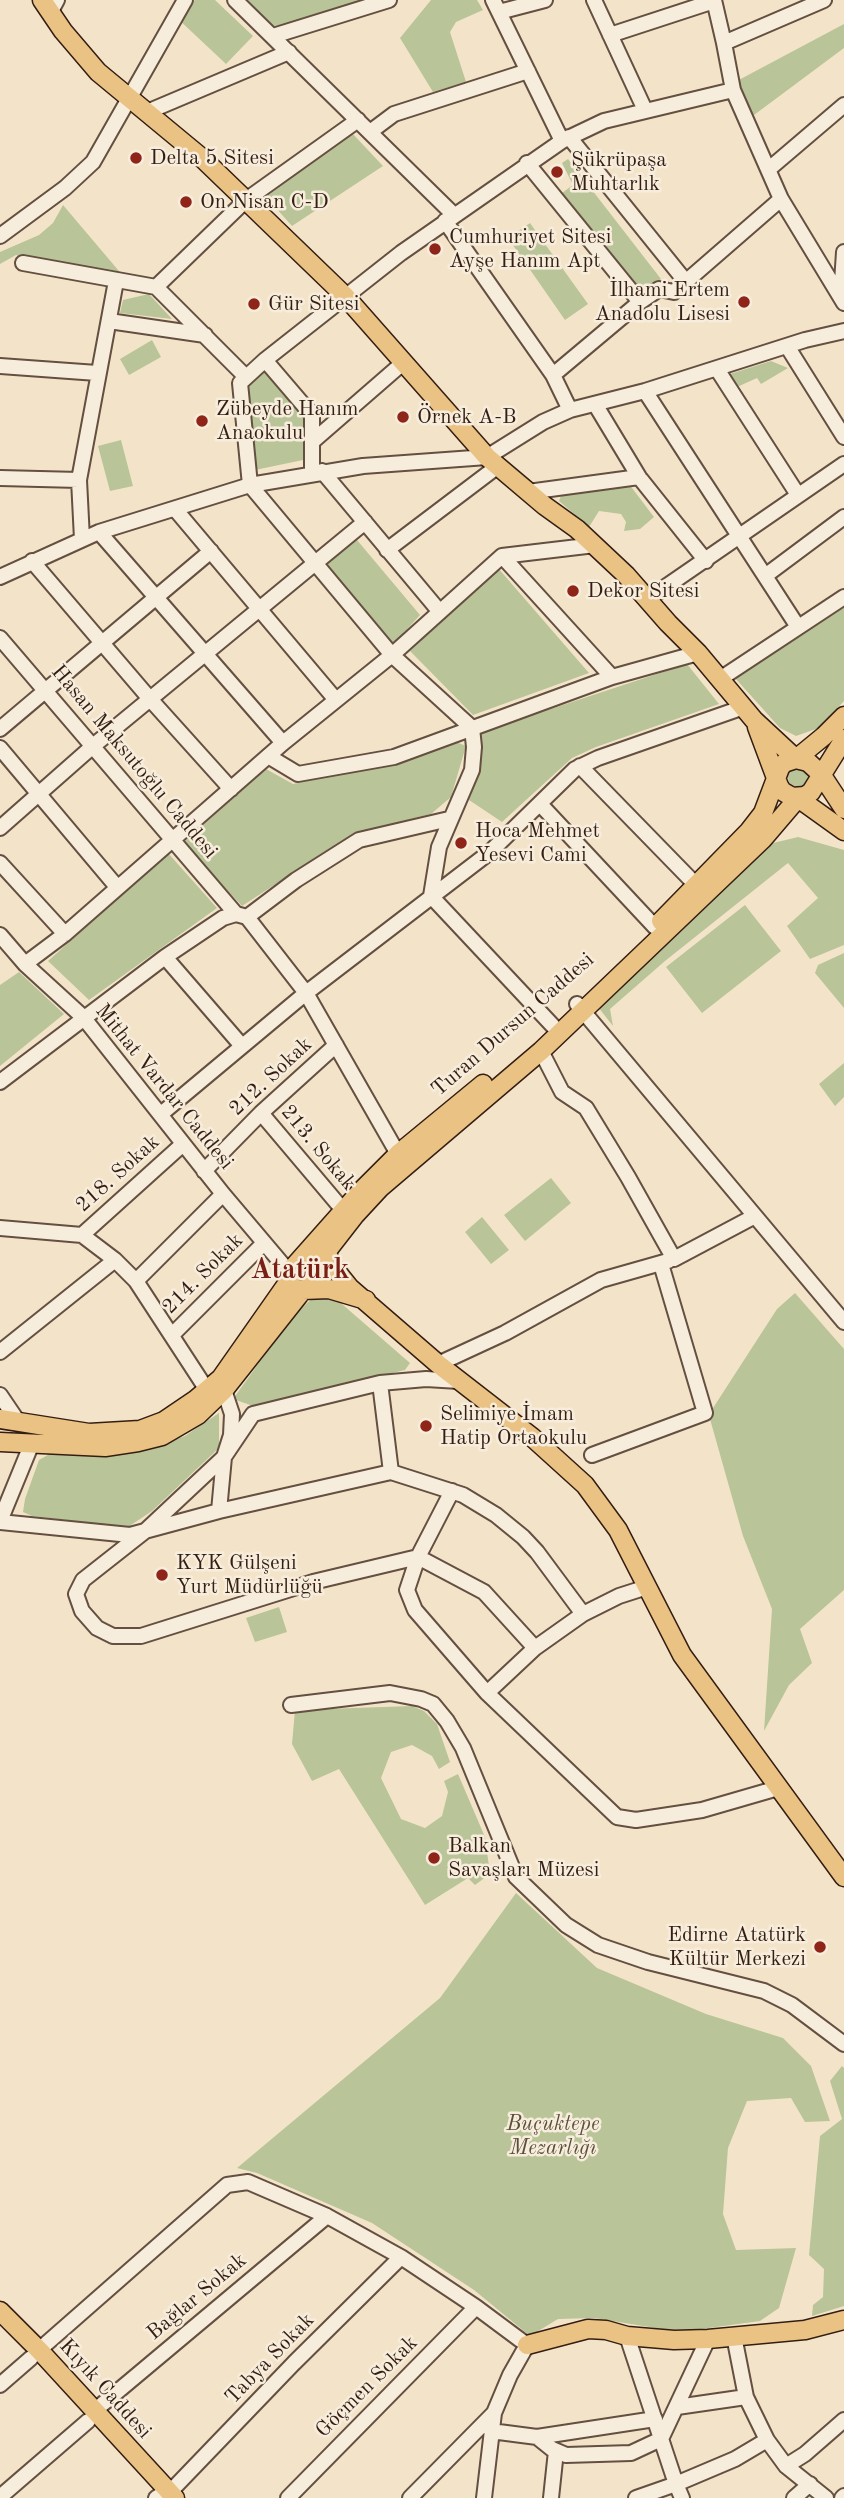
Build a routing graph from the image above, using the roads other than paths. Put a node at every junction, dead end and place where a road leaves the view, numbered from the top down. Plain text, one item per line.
1 (185, 0) edge
2 (235, 0) edge
3 (389, 0) edge
4 (545, 0) edge
5 (594, 0) edge
6 (824, 0) edge
7 (714, 1) edge
8 (50, 4) edge
9 (496, 6) edge
10 (610, 35) junction
11 (273, 36) junction
12 (724, 43) junction
13 (289, 52) junction
14 (528, 71) junction
15 (733, 90) junction
16 (127, 98) junction
17 (844, 104) edge
18 (645, 110) junction
19 (147, 112) junction
20 (358, 120) junction
21 (370, 132) junction
22 (566, 139) junction
23 (527, 163) junction
24 (769, 169) junction
25 (780, 199) junction
26 (246, 200) junction
27 (449, 218) junction
28 (0, 236) edge
29 (844, 252) edge
30 (23, 263) dead end
31 (116, 281) junction
32 (686, 282) junction
33 (156, 287) junction
34 (345, 296) junction
35 (842, 300) edge
36 (640, 302) junction
37 (109, 321) junction
38 (844, 331) edge
39 (205, 335) junction
40 (787, 346) junction
41 (265, 360) junction
42 (404, 362) junction
43 (0, 366) edge
44 (717, 369) junction
45 (97, 373) junction
46 (553, 375) junction
47 (245, 376) junction
48 (645, 391) junction
49 (596, 404) junction
50 (570, 410) junction
51 (844, 437) edge
52 (312, 442) junction
53 (492, 462) junction
54 (844, 464) edge
55 (317, 472) junction
56 (639, 477) junction
57 (0, 478) edge
58 (79, 481) junction
59 (250, 485) junction
60 (528, 492) junction
61 (798, 495) junction
62 (175, 509) junction
63 (844, 517) edge
64 (365, 522) junction
65 (99, 532) junction
66 (740, 538) junction
67 (82, 539) junction
68 (595, 545) junction
69 (387, 550) junction
70 (211, 551) junction
71 (502, 556) junction
72 (32, 561) junction
73 (706, 561) junction
74 (314, 562) junction
75 (765, 576) junction
76 (0, 577) edge
77 (156, 597) junction
78 (844, 597) edge
79 (648, 599) junction
80 (259, 608) junction
81 (440, 612) junction
82 (798, 627) junction
83 (0, 638) edge
84 (102, 642) junction
85 (205, 652) junction
86 (698, 653) junction
87 (392, 655) junction
88 (612, 677) junction
89 (720, 680) junction
90 (45, 690) junction
91 (150, 699) junction
92 (336, 700) junction
93 (749, 714) junction
94 (844, 716) edge
95 (472, 728) junction
96 (0, 729) edge
97 (844, 739) edge
98 (283, 743) junction
99 (93, 746) junction
100 (0, 748) edge
101 (268, 756) junction
102 (796, 759) junction
103 (580, 766) junction
104 (821, 774) junction
105 (777, 780) junction
106 (231, 789) junction
107 (37, 793) junction
108 (798, 798) junction
109 (540, 804) junction
110 (844, 808) edge
111 (449, 819) junction
112 (0, 828) edge
113 (844, 831) edge
114 (173, 840) junction
115 (0, 863) edge
116 (696, 885) junction
117 (117, 887) junction
118 (431, 896) junction
119 (235, 916) junction
120 (655, 927) junction
121 (65, 934) junction
122 (0, 935) edge
123 (165, 957) junction
124 (25, 964) junction
125 (306, 993) junction
126 (580, 1008) junction
127 (83, 1017) junction
128 (554, 1026) junction
129 (336, 1045) junction
130 (242, 1046) junction
131 (541, 1051) junction
132 (0, 1082) edge
133 (261, 1113) junction
134 (161, 1114) junction
135 (183, 1144) junction
136 (398, 1154) junction
137 (205, 1171) junction
138 (223, 1194) junction
139 (343, 1210) junction
140 (755, 1216) junction
141 (0, 1228) edge
142 (82, 1235) junction
143 (263, 1244) junction
144 (327, 1251) junction
145 (115, 1260) junction
146 (668, 1261) junction
147 (316, 1272) junction
148 (294, 1277) junction
149 (136, 1281) junction
150 (360, 1299) junction
151 (844, 1322) edge
152 (173, 1334) junction
153 (0, 1352) edge
154 (438, 1364) junction
155 (460, 1381) junction
156 (380, 1383) junction
157 (215, 1394) junction
158 (0, 1395) edge
159 (0, 1419) edge
160 (19, 1423) junction
161 (0, 1443) edge
162 (32, 1443) junction
163 (592, 1455) dead end
164 (224, 1457) junction
165 (391, 1472) junction
166 (452, 1491) junction
167 (219, 1511) junction
168 (0, 1522) edge
169 (144, 1532) junction
170 (418, 1556) junction
171 (647, 1587) junction
172 (583, 1614) junction
173 (535, 1648) junction
174 (487, 1693) junction
175 (292, 1705) dead end
176 (778, 1788) junction
177 (844, 1877) edge
178 (844, 2044) edge
179 (327, 2216) junction
180 (401, 2257) junction
181 (477, 2307) junction
182 (0, 2311) edge
183 (844, 2320) edge
184 (0, 2326) edge
185 (627, 2336) junction
186 (734, 2336) junction
187 (708, 2339) junction
188 (527, 2345) junction
189 (35, 2354) junction
190 (0, 2385) edge
191 (746, 2397) junction
192 (677, 2407) junction
193 (494, 2413) junction
194 (91, 2416) junction
195 (655, 2419) junction
196 (844, 2420) edge
197 (491, 2431) junction
198 (537, 2437) junction
199 (661, 2439) junction
200 (767, 2440) junction
201 (556, 2451) junction
202 (786, 2466) junction
203 (810, 2484) junction
204 (679, 2491) edge
205 (0, 2497) edge
206 (164, 2497) edge
207 (288, 2498) edge
208 (410, 2498) edge
209 (484, 2498) edge
210 (551, 2498) edge
211 (636, 2498) edge
212 (794, 2498) edge
213 (826, 2498) edge

1 - 16 street
2 - 11 street
3 - 11 street
4 - 9 street
5 - 10 street
6 - 12 street
7 - 10 street
7 - 12 street
8 - 16 main road
9 - 14 street
10 - 18 street
11 - 13 street
12 - 15 street
13 - 19 street
13 - 20 street
14 - 21 street
14 - 22 street
15 - 18 street
15 - 24 street
16 - 19 main road
16 - 28 street
17 - 24 street
18 - 22 street
19 - 26 main road
20 - 21 street
20 - 26 street
21 - 27 street
22 - 23 street
22 - 32 street
23 - 27 street
23 - 36 street
24 - 25 street
25 - 32 street
25 - 35 street
26 - 33 street
26 - 34 main road
27 - 34 street
27 - 46 street
29 - 35 street
30 - 31 street
31 - 33 street
31 - 37 street
32 - 36 street
33 - 39 street
34 - 41 street
34 - 42 main road
36 - 46 street
37 - 39 street
37 - 45 street
38 - 40 street
39 - 47 street
40 - 44 street
40 - 51 street
41 - 47 street
41 - 52 street
42 - 52 street
42 - 53 main road
43 - 45 street
44 - 48 street
44 - 61 street
45 - 58 street
46 - 50 street
47 - 59 street
48 - 49 street
48 - 66 street
49 - 50 street
49 - 56 street
50 - 53 street
52 - 55 street
53 - 55 street
53 - 60 main road
53 - 69 street
54 - 61 street
55 - 59 street
55 - 64 street
56 - 60 street
56 - 73 street
57 - 58 street
58 - 67 street
59 - 62 street
59 - 74 street
60 - 68 main road
61 - 66 street
62 - 65 street
62 - 70 street
63 - 75 street
64 - 69 street
64 - 74 street
65 - 67 street
65 - 77 street
66 - 73 street
66 - 75 street
67 - 72 street
68 - 71 street
68 - 79 main road
69 - 81 street
70 - 77 street
70 - 80 street
71 - 81 street
71 - 88 street
72 - 76 street
72 - 84 street
73 - 79 street
74 - 80 street
74 - 87 street
75 - 82 street
77 - 84 street
77 - 85 street
78 - 82 street
79 - 86 main road
80 - 85 street
80 - 92 street
81 - 87 street
82 - 89 street
83 - 90 street, Hasan Maksutoğlu Caddesi
84 - 90 street
84 - 91 street
85 - 91 street
85 - 98 street
86 - 88 street
86 - 89 main road
87 - 92 street
87 - 95 street
88 - 95 street
89 - 93 main road
90 - 96 street
90 - 99 street, Hasan Maksutoğlu Caddesi
91 - 99 street
91 - 106 street
92 - 98 street
93 - 102 main road
93 - 103 street
93 - 105 main road
94 - 102 main road
95 - 101 street
95 - 111 street
97 - 104 main road
98 - 101 street
99 - 107 street
99 - 114 street, Hasan Maksutoğlu Caddesi
100 - 107 street
101 - 106 street
102 - 104 main road
102 - 105 main road
103 - 109 street
103 - 116 street
104 - 108 main road
104 - 110 main road
105 - 108 main road
105 - 116 main road, Turan Dursun Caddesi
106 - 114 street
107 - 112 street
107 - 117 street
108 - 113 main road
108 - 126 main road, Turan Dursun Caddesi
109 - 118 street
109 - 120 street
111 - 118 street
111 - 119 street
114 - 117 street
114 - 119 street, Hasan Maksutoğlu Caddesi
115 - 121 street
116 - 120 main road, Turan Dursun Caddesi
117 - 121 street
118 - 125 street
118 - 128 street
119 - 123 street
119 - 125 street, Hasan Maksutoğlu Caddesi
120 - 126 main road, Turan Dursun Caddesi
121 - 124 street
122 - 124 street, Mithat Vardar Caddesi
123 - 127 street
123 - 130 street
124 - 127 street, Mithat Vardar Caddesi
125 - 129 street, Hasan Maksutoğlu Caddesi
125 - 130 street
126 - 128 main road, Turan Dursun Caddesi
126 - 131 main road, Turan Dursun Caddesi
126 - 140 street
127 - 132 street
127 - 134 street, Mithat Vardar Caddesi
128 - 136 main road, Turan Dursun Caddesi
129 - 133 street, 212. Sokak
129 - 136 street, Hasan Maksutoğlu Caddesi
130 - 134 street
131 - 144 main road, Turan Dursun Caddesi
131 - 146 street
133 - 137 street, 212. Sokak
133 - 139 street, 213. Sokak
134 - 135 street, Mithat Vardar Caddesi
135 - 137 street, Mithat Vardar Caddesi
135 - 142 street, 218. Sokak
136 - 139 main road, Turan Dursun Caddesi
137 - 138 street, Mithat Vardar Caddesi
138 - 143 street, Mithat Vardar Caddesi
138 - 149 street
139 - 148 main road, Turan Dursun Caddesi
140 - 146 street
140 - 151 street
141 - 142 street
142 - 145 street
143 - 148 street, Mithat Vardar Caddesi
143 - 152 street, 214. Sokak
144 - 147 main road, Turan Dursun Caddesi
144 - 150 main road
145 - 149 street
145 - 153 street
146 - 154 street
146 - 163 street
147 - 148 main road, Turan Dursun Caddesi
147 - 150 main road
148 - 150 main road
148 - 157 main road, Turan Dursun Caddesi
149 - 152 street
150 - 154 main road
152 - 157 street
154 - 155 main road
155 - 156 street
155 - 171 main road
156 - 164 street
156 - 165 street
157 - 160 main road, Turan Dursun Caddesi
157 - 162 main road
157 - 164 street
158 - 160 street
159 - 160 main road, Turan Dursun Caddesi
161 - 162 main road
162 - 168 street
164 - 167 street
164 - 169 street
165 - 166 street
165 - 167 street
166 - 170 street
166 - 172 street
167 - 169 street
168 - 169 street
169 - 170 street
170 - 173 street
170 - 174 street
171 - 172 street
171 - 176 main road
172 - 173 street
173 - 174 street
174 - 176 street
175 - 178 street
176 - 177 main road
179 - 180 street
179 - 189 street
179 - 194 street, Bağlar Sokak
180 - 181 street
180 - 206 street, Tabya Sokak
181 - 188 street
181 - 207 street, Göçmen Sokak
182 - 189 main road, Kıyık Caddesi
183 - 186 main road
184 - 189 main road, Kıyık Caddesi
185 - 187 main road
185 - 188 main road
185 - 195 street
186 - 187 main road
186 - 191 street
187 - 192 street
188 - 193 street
189 - 190 street
189 - 194 main road, Kıyık Caddesi
191 - 192 street
191 - 200 street
192 - 199 street
193 - 197 street
193 - 208 street
194 - 205 street, Bağlar Sokak
194 - 206 main road, Kıyık Caddesi
195 - 198 street
195 - 199 street
196 - 202 street
197 - 198 street
197 - 209 street
198 - 201 street
199 - 201 street
199 - 204 street
200 - 202 street
200 - 204 street
201 - 210 street
202 - 203 street
203 - 212 street
203 - 213 street
204 - 211 street

